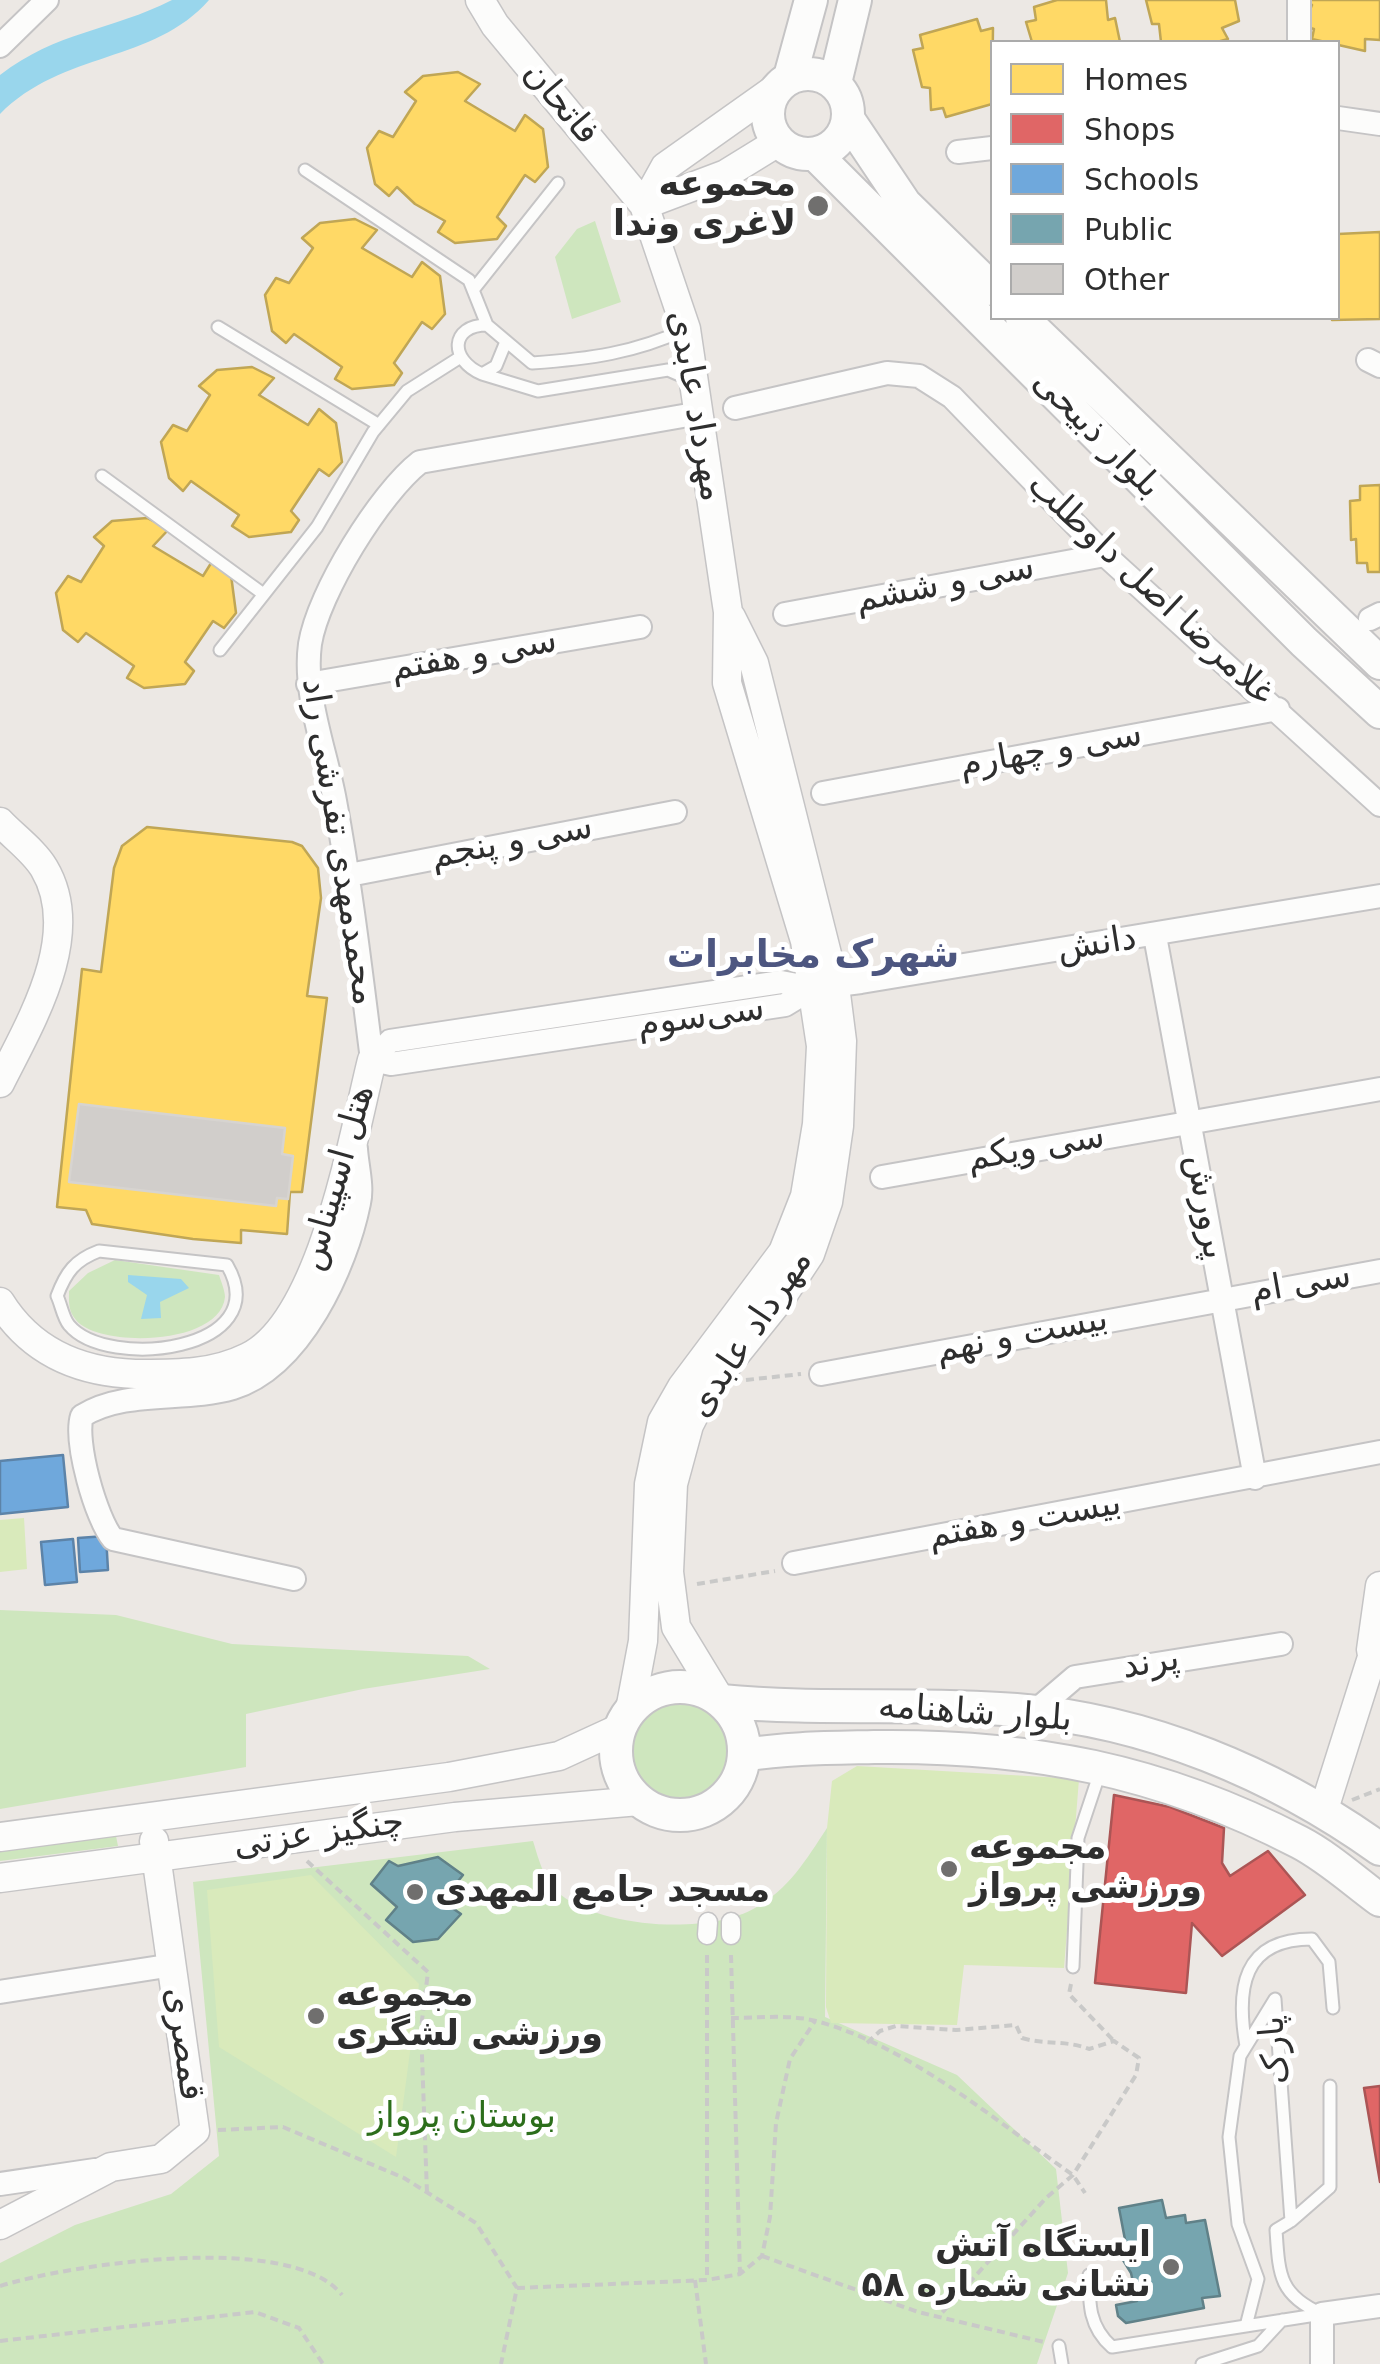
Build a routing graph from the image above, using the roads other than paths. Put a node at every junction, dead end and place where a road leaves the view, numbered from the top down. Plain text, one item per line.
1 (46, 0) edge
2 (480, 0) edge
3 (812, 0) edge
4 (855, 0) edge
5 (1299, 0) edge
6 (1299, 40) edge
7 (0, 46) edge
8 (783, 83) junction
9 (834, 83) junction
10 (1340, 118) edge
11 (848, 119) junction
12 (1380, 124) edge
13 (778, 142) junction
14 (990, 148) edge
15 (958, 152) dead end
16 (814, 154) junction
17 (306, 170) dead end
18 (558, 183) dead end
19 (644, 205) junction
20 (990, 287) edge
21 (473, 290) junction
22 (1024, 320) edge
23 (487, 324) junction
24 (218, 327) dead end
25 (686, 328) junction
26 (505, 344) junction
27 (458, 358) junction
28 (482, 374) junction
29 (696, 382) junction
30 (735, 408) dead end
31 (700, 413) junction
32 (379, 425) junction
33 (102, 476) dead end
34 (1104, 555) junction
35 (262, 593) junction
36 (785, 614) dead end
37 (640, 627) dead end
38 (220, 650) dead end
39 (1380, 662) edge
40 (308, 684) junction
41 (1278, 709) junction
42 (1380, 712) edge
43 (823, 793) dead end
44 (1380, 805) edge
45 (675, 812) dead end
46 (0, 822) edge
47 (348, 875) junction
48 (1380, 896) edge
49 (1156, 936) junction
50 (824, 987) junction
51 (372, 1060) junction
52 (0, 1083) edge
53 (1380, 1089) edge
54 (1190, 1121) junction
55 (354, 1130) junction
56 (882, 1177) dead end
57 (1380, 1271) edge
58 (1222, 1299) junction
59 (0, 1302) edge
60 (122, 1360) junction
61 (177, 1361) junction
62 (821, 1374) road end
63 (1380, 1452) edge
64 (1255, 1478) junction
65 (794, 1563) dead end
66 (294, 1579) dead end
67 (1380, 1586) edge
68 (1376, 1642) edge
69 (1281, 1644) dead end
70 (721, 1701) junction
71 (1034, 1712) junction
72 (625, 1719) junction
73 (744, 1754) junction
74 (1102, 1766) junction
75 (639, 1801) junction
76 (1324, 1810) junction
77 (150, 1817) junction
78 (0, 1837) edge
79 (1380, 1849) edge
80 (156, 1857) junction
81 (0, 1878) edge
82 (1380, 1900) edge
83 (173, 1965) junction
84 (1074, 1966) road end
85 (0, 1992) edge
86 (1333, 2008) dead end
87 (1246, 2046) junction
88 (1330, 2086) dead end
89 (111, 2167) junction
90 (0, 2184) edge
91 (1292, 2221) junction
92 (0, 2226) edge
93 (1278, 2259) junction
94 (1256, 2266) junction
95 (1090, 2275) dead end
96 (1380, 2306) edge
97 (1322, 2314) junction
98 (1282, 2320) junction
99 (1246, 2326) junction
100 (1059, 2346) road end
101 (1062, 2364) edge
102 (1202, 2364) edge
103 (1322, 2364) edge

1 - 7 street
2 - 19 street, فاتحان
3 - 8 main road
4 - 9 main road
5 - 6 street
8 - 9 main road
8 - 13 main road
8 - 19 street
9 - 11 main road
10 - 12 street
11 - 16 main road
11 - 20 main road
13 - 16 main road
13 - 19 street
14 - 15 street
16 - 42 main road, بلوار ذبیحی
17 - 21 lane
18 - 21 lane
19 - 25 street, مهرداد عابدی
21 - 23 lane
22 - 39 main road, بلوار ذبیحی
23 - 26 lane
23 - 27 lane
24 - 32 lane
25 - 26 lane
25 - 29 street, مهرداد عابدی
26 - 28 lane
27 - 28 lane
27 - 32 lane
28 - 29 lane
29 - 31 street, مهرداد عابدی
30 - 34 street, غلامرضا اصل داوطلب
31 - 40 street, محمدمهدی تفرشی راد
31 - 50 street, مهرداد عابدی
32 - 35 lane
33 - 35 lane
34 - 36 street, سی و ششم
34 - 41 street, غلامرضا اصل داوطلب
35 - 38 lane
37 - 40 street, سی و هفتم
40 - 47 street, محمدمهدی تفرشی راد
41 - 43 street, سی و چهارم
41 - 44 street, غلامرضا اصل داوطلب
45 - 47 street, سی و پنجم
46 - 52 street
47 - 51 street, محمدمهدی تفرشی راد
48 - 49 street, دانش
49 - 50 street, دانش
49 - 54 street, پرورش
50 - 51 street, سی‌سوم
50 - 70 street, مهرداد عابدی
50 - 72 street, مهرداد عابدی
51 - 55 street, هتل اسپیناس
53 - 54 street, سی ویکم
54 - 56 street, سی ویکم
54 - 58 street, پرورش
55 - 61 street, هتل اسپیناس
55 - 66 street
57 - 58 street, سی ام
58 - 62 street, بیست و نهم
58 - 64 street, پرورش
59 - 60 street, هتل اسپیناس
60 - 61 street, هتل اسپیناس
60 - 61 lane
63 - 64 street, بیست و هفتم
64 - 65 street, بیست و هفتم
67 - 68 street
68 - 76 street
69 - 71 street, پرند
70 - 71 main road, بلوار شاهنامه
70 - 72 main road
70 - 73 main road
71 - 76 main road, بلوار شاهنامه
72 - 75 main road
72 - 77 street, چنگیز عزتی
73 - 74 main road, بلوار شاهنامه
73 - 75 main road
74 - 82 main road, بلوار شاهنامه
74 - 84 lane
75 - 80 street, چنگیز عزتی
76 - 79 main road, بلوار شاهنامه
77 - 78 street, چنگیز عزتی
77 - 80 street, قمصری
80 - 81 street, چنگیز عزتی
80 - 83 street, قمصری
83 - 85 street
83 - 89 street, قمصری
86 - 87 lane
87 - 91 lane, پارک
87 - 94 lane, پارک
88 - 91 lane, پارک
89 - 90 street
89 - 92 street, قمصری
91 - 93 lane
93 - 94 lane
93 - 97 lane
94 - 99 lane
95 - 99 lane
96 - 97 street
97 - 98 lane
97 - 103 street
98 - 99 lane
98 - 102 lane
100 - 101 lane

